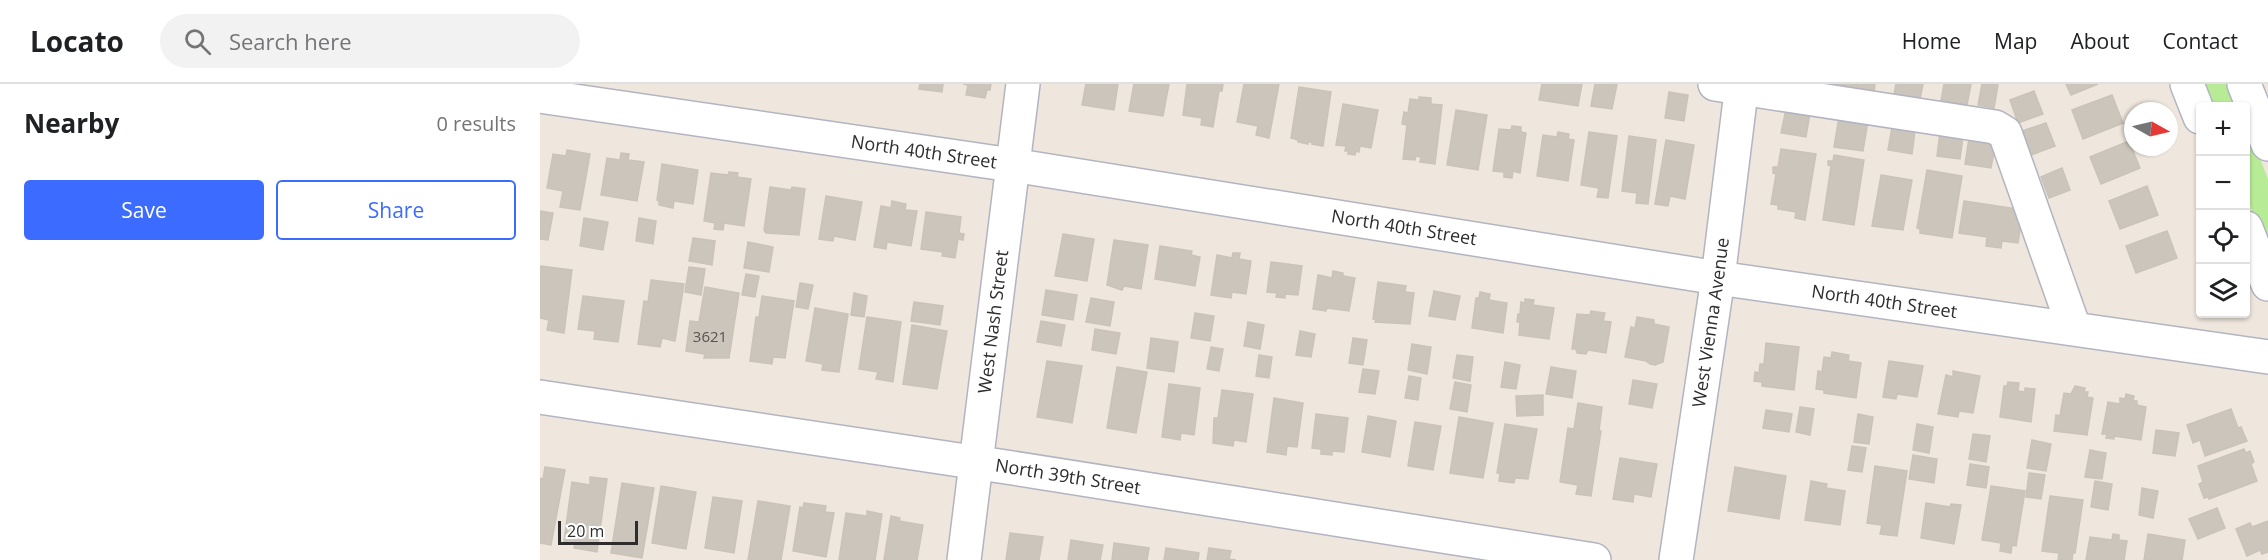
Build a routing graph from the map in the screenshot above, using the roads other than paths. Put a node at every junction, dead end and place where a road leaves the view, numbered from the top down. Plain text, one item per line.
1 (1023, 84) edge
2 (2187, 84) edge
3 (2244, 84) edge
4 (1733, 85) edge
5 (540, 96) edge
6 (2196, 107) edge
7 (2268, 144) edge
8 (1012, 165) junction
9 (2250, 238) edge
10 (1718, 278) junction
11 (2268, 284) edge
12 (2074, 328) junction
13 (2268, 357) edge
14 (540, 397) edge
15 (978, 462) junction
16 (964, 560) edge
17 (1594, 560) edge
18 (1676, 560) edge

1 - 8 street, West Nash Street
2 - 6 street
3 - 7 street
4 - 10 street, West Vienna Avenue
4 - 12 street
5 - 8 street, North 40th Street
8 - 10 street, North 40th Street
8 - 15 street, West Nash Street
9 - 11 street
10 - 12 street, North 40th Street
10 - 18 street, West Vienna Avenue
12 - 13 street, North 40th Street
14 - 15 street, North 39th Street
15 - 16 street, West Nash Street
15 - 17 street, North 39th Street

